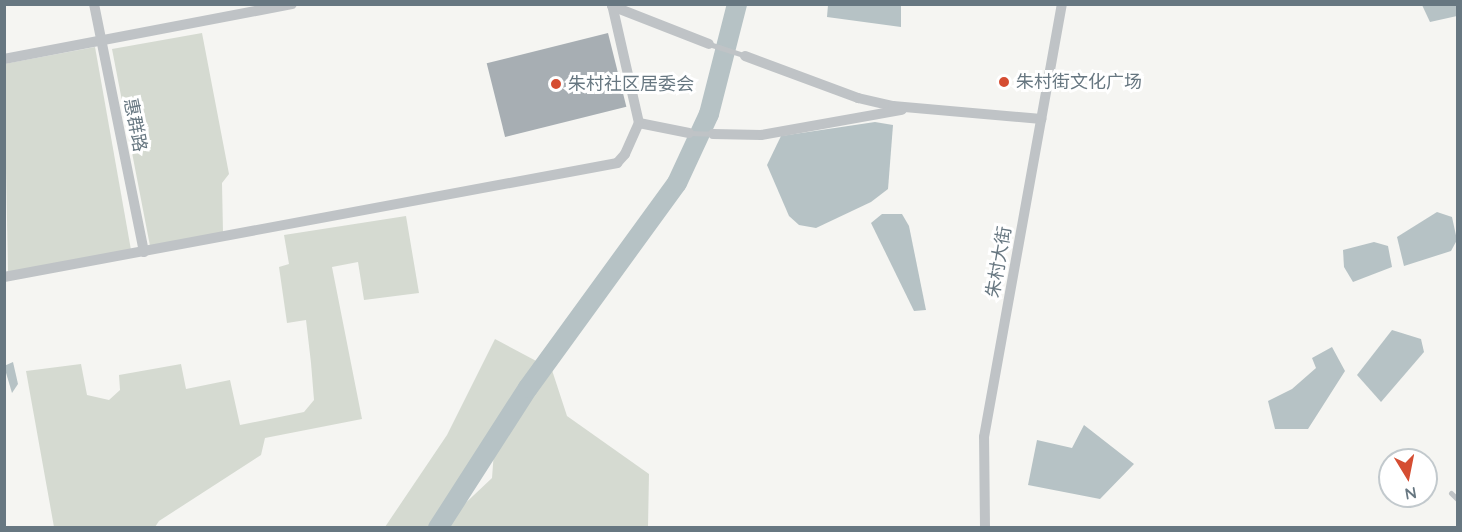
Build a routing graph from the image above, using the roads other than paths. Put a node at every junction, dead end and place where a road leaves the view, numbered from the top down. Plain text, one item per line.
1 (94, 4) edge
2 (292, 4) edge
3 (1062, 4) edge
4 (612, 5) edge
5 (101, 40) junction
6 (709, 44) joint
7 (746, 56) joint
8 (4, 59) edge
9 (910, 109) junction
10 (1041, 119) junction
11 (639, 123) junction
12 (689, 133) joint
13 (713, 134) joint
14 (144, 252) junction
15 (5, 276) edge
16 (1451, 493) dead end
17 (1458, 500) edge
18 (985, 528) edge

1 - 5 street, 惠群路
2 - 5 street
3 - 10 street, 朱村大街
4 - 6 street
4 - 11 street
5 - 8 street
5 - 14 street, 惠群路
6 - 7 lane
7 - 9 street
9 - 10 street
9 - 13 street
10 - 18 street, 朱村大街
11 - 12 street
11 - 14 street
12 - 13 lane
14 - 15 street
16 - 17 lane

